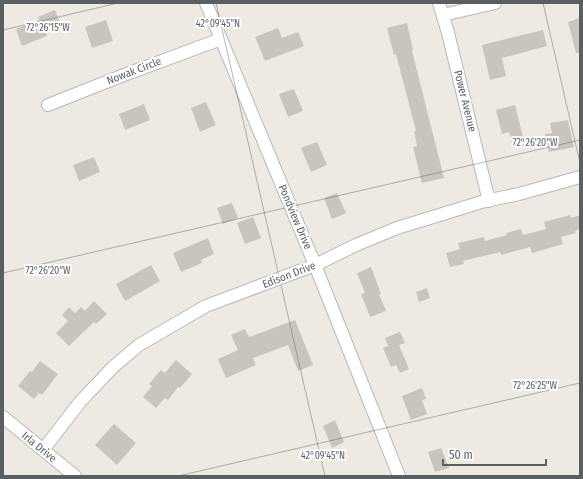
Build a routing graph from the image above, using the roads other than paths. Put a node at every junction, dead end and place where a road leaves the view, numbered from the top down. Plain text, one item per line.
1 (206, 3) edge
2 (439, 3) edge
3 (495, 3) edge
4 (443, 15) junction
5 (221, 39) junction
6 (48, 105) dead end
7 (580, 177) edge
8 (489, 200) junction
9 (315, 264) junction
10 (3, 417) edge
11 (43, 450) junction
12 (75, 476) edge
13 (399, 476) edge

1 - 5 street, Pondview Drive
2 - 4 street, Power Avenue
3 - 4 street
4 - 8 street, Power Avenue
5 - 6 street, Nowak Circle
5 - 9 street, Pondview Drive
7 - 8 street, Edison Drive
8 - 9 street, Edison Drive
9 - 11 street, Edison Drive
9 - 13 street, Pondview Drive
10 - 11 street, Irla Drive
11 - 12 street, Irla Drive

